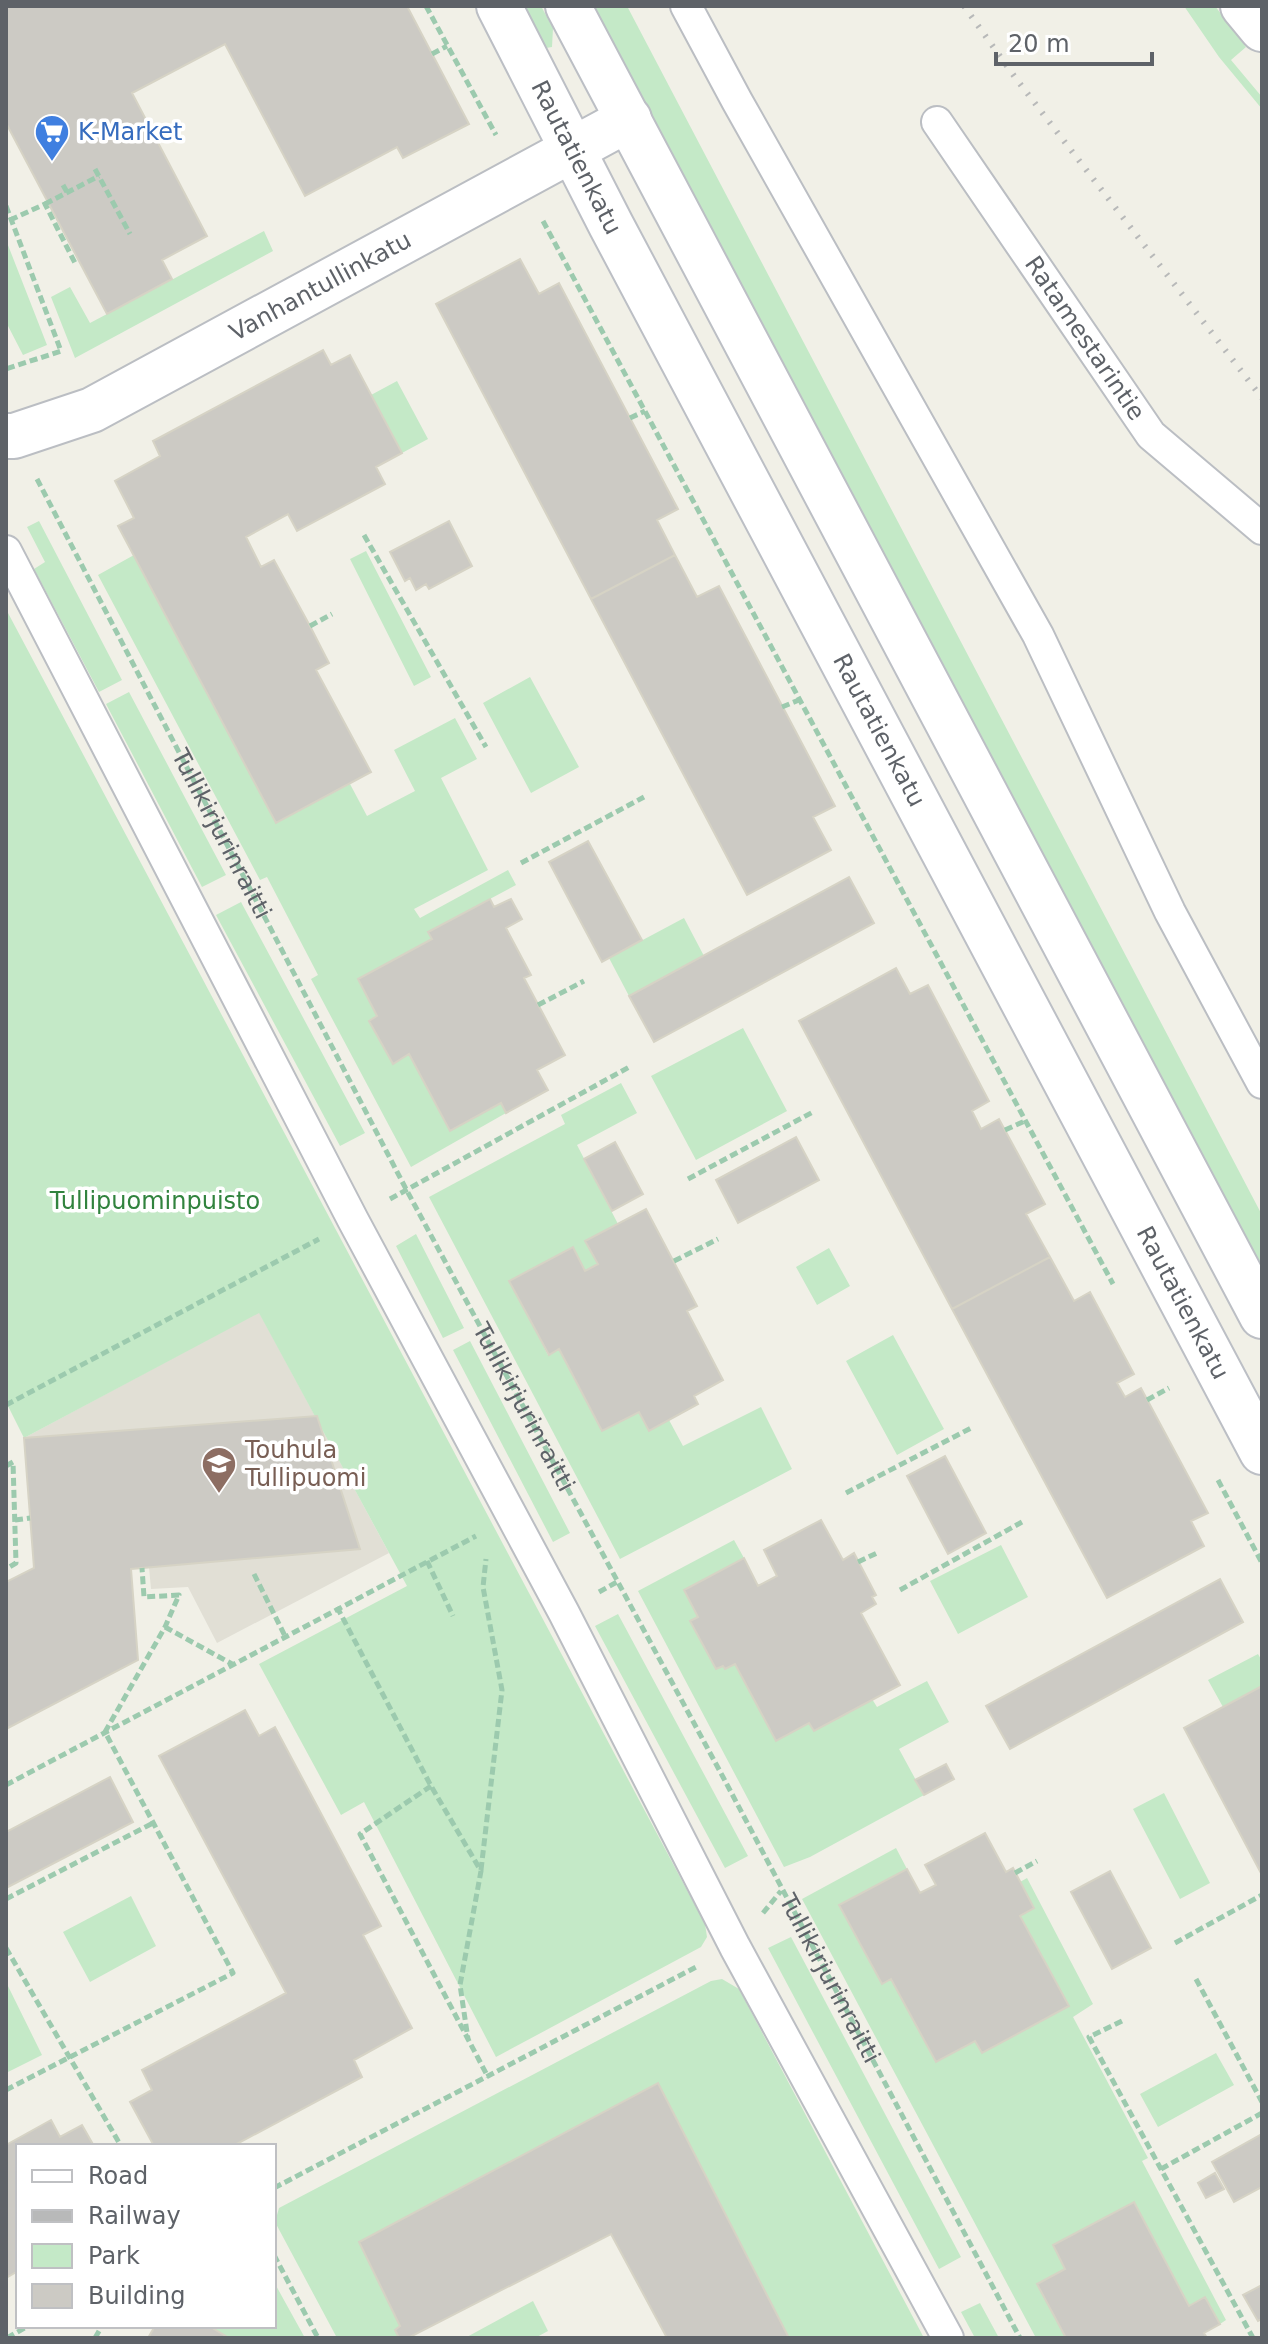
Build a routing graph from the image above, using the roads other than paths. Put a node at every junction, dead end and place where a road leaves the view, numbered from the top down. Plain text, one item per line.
1 (499, 6) edge
2 (568, 6) edge
3 (686, 6) edge
4 (1243, 6) edge
5 (1262, 29) edge
6 (629, 119) junction
7 (937, 122) dead end
8 (573, 149) junction
9 (6, 436) edge
10 (1262, 529) edge
11 (6, 551) edge
12 (1262, 1083) edge
13 (1262, 1316) edge
14 (1262, 1452) edge
15 (948, 2338) edge

1 - 8 main road, Rautatienkatu
2 - 6 main road
3 - 12 lane
4 - 5 main road
6 - 8 main road, Vanhantullinkatu
6 - 13 main road
7 - 10 lane, Ratamestarintie
8 - 9 main road, Vanhantullinkatu
8 - 14 main road, Rautatienkatu
11 - 15 lane

